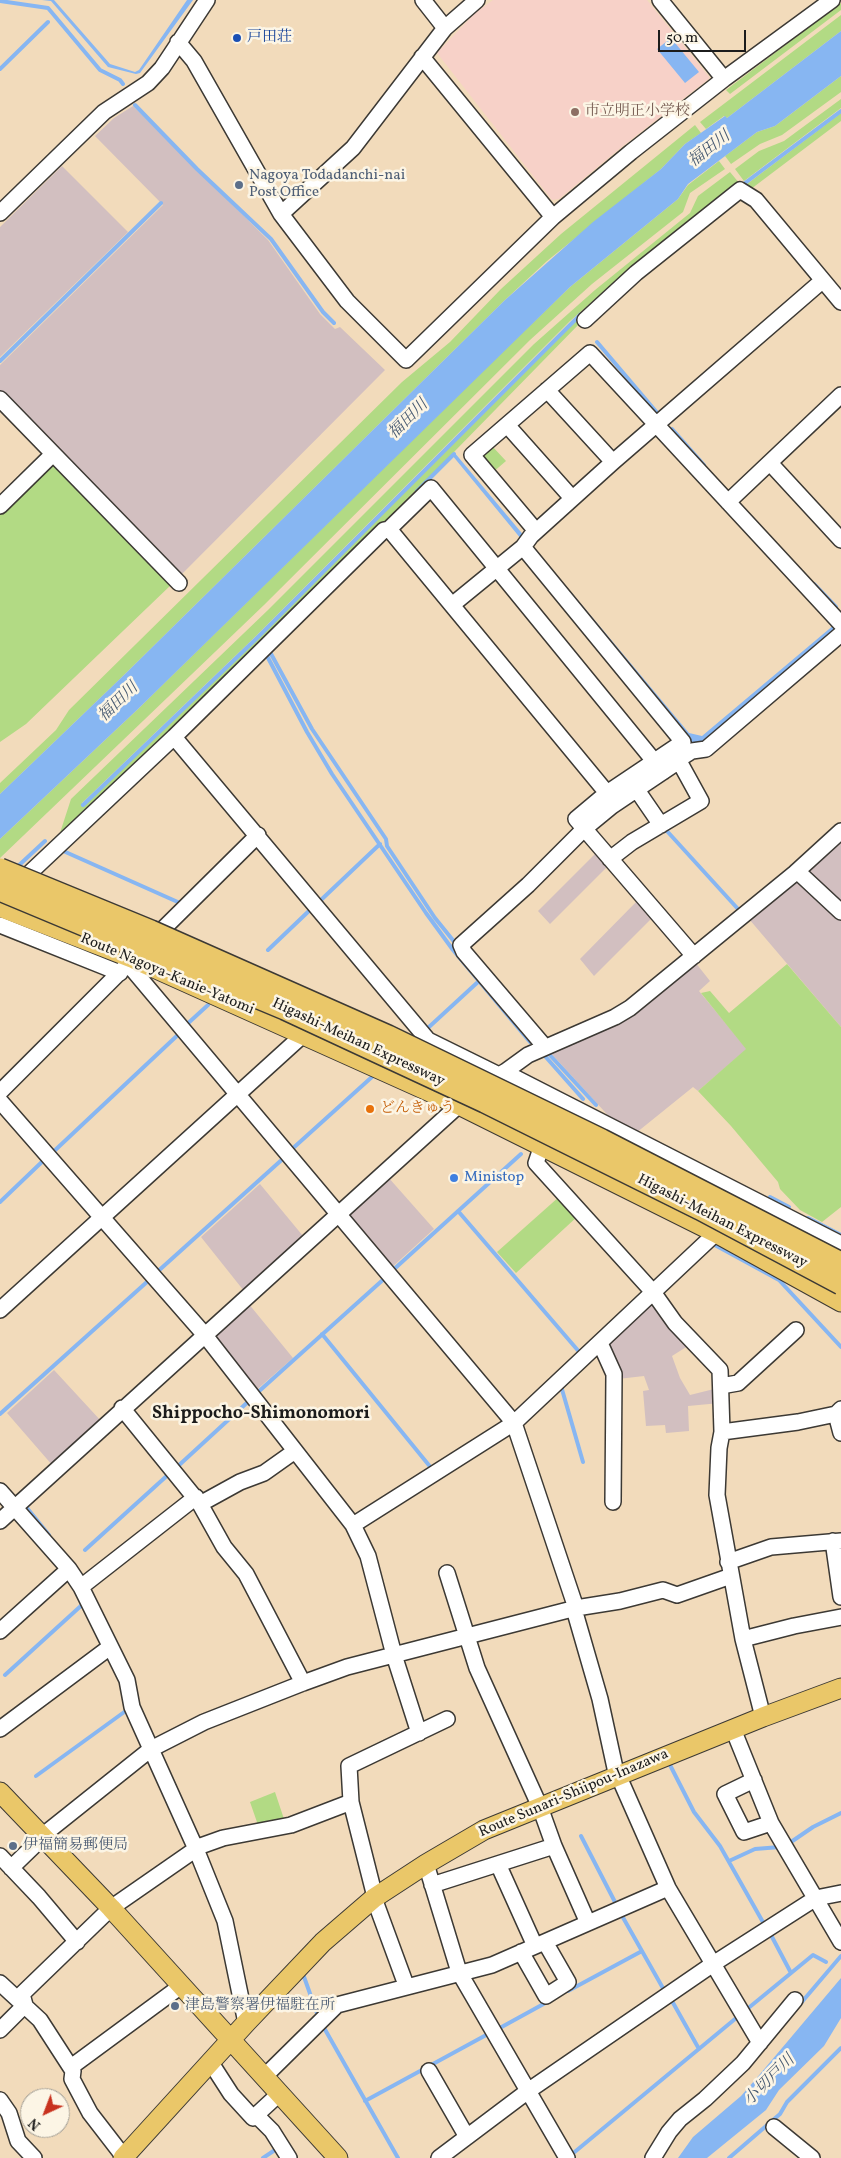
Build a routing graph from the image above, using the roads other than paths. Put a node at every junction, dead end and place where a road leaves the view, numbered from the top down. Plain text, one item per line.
1 (207, 0) edge
2 (423, 0) edge
3 (477, 0) edge
4 (660, 0) edge
5 (832, 0) edge
6 (446, 28) junction
7 (178, 42) junction
8 (422, 57) junction
9 (724, 79) junction
10 (0, 213) edge
11 (281, 214) junction
12 (553, 217) junction
13 (822, 281) junction
14 (841, 302) edge
15 (585, 320) dead end
16 (547, 390) junction
17 (841, 395) edge
18 (0, 399) edge
19 (507, 425) junction
20 (655, 425) junction
21 (53, 454) junction
22 (612, 462) junction
23 (770, 462) junction
24 (572, 498) junction
25 (728, 502) junction
26 (0, 506) edge
27 (389, 529) junction
28 (528, 540) junction
29 (841, 540) edge
30 (497, 568) junction
31 (179, 583) dead end
32 (452, 605) junction
33 (839, 618) edge
34 (841, 634) edge
35 (174, 737) junction
36 (687, 746) junction
37 (679, 762) junction
38 (659, 766) junction
39 (637, 790) junction
40 (607, 793) junction
41 (661, 825) junction
42 (584, 829) junction
43 (841, 831) edge
44 (258, 835) junction
45 (610, 859) junction
46 (0, 869) edge
47 (797, 871) junction
48 (0, 890) edge
49 (0, 900) edge
50 (0, 907) edge
51 (841, 912) edge
52 (0, 925) edge
53 (694, 956) junction
54 (127, 965) junction
55 (304, 1034) junction
56 (545, 1047) junction
57 (502, 1073) junction
58 (0, 1092) edge
59 (238, 1094) junction
60 (0, 1101) edge
61 (459, 1105) junction
62 (542, 1145) junction
63 (338, 1213) junction
64 (102, 1218) junction
65 (716, 1233) junction
66 (841, 1244) edge
67 (841, 1263) edge
68 (841, 1284) edge
69 (653, 1292) junction
70 (841, 1302) edge
71 (0, 1310) edge
72 (796, 1330) dead end
73 (204, 1334) junction
74 (600, 1343) junction
75 (720, 1386) junction
76 (122, 1408) junction
77 (838, 1411) edge
78 (514, 1424) junction
79 (722, 1432) junction
80 (841, 1433) edge
81 (295, 1451) junction
82 (0, 1491) edge
83 (198, 1501) junction
84 (613, 1502) dead end
85 (15, 1507) junction
86 (0, 1521) edge
87 (353, 1525) junction
88 (837, 1541) edge
89 (69, 1569) junction
90 (729, 1569) junction
91 (447, 1573) dead end
92 (81, 1587) junction
93 (841, 1597) edge
94 (575, 1608) junction
95 (841, 1617) edge
96 (0, 1631) edge
97 (467, 1636) junction
98 (742, 1639) junction
99 (110, 1646) junction
100 (394, 1655) junction
101 (303, 1683) junction
102 (841, 1688) edge
103 (763, 1717) junction
104 (447, 1719) dead end
105 (0, 1729) edge
106 (733, 1729) junction
107 (418, 1733) junction
108 (151, 1749) junction
109 (618, 1775) junction
110 (754, 1780) junction
111 (0, 1792) edge
112 (351, 1802) junction
113 (540, 1807) junction
114 (771, 1823) junction
115 (43, 1837) junction
116 (554, 1846) junction
117 (195, 1848) junction
118 (0, 1856) edge
119 (426, 1864) junction
120 (498, 1864) junction
121 (11, 1868) junction
122 (432, 1884) junction
123 (668, 1888) junction
124 (841, 1893) edge
125 (374, 1898) junction
126 (816, 1898) junction
127 (111, 1908) junction
128 (588, 1923) junction
129 (77, 1942) junction
130 (841, 1942) edge
131 (540, 1944) junction
132 (520, 1952) junction
133 (713, 1964) junction
134 (458, 1972) junction
135 (0, 1983) edge
136 (406, 1985) junction
137 (180, 1986) junction
138 (795, 2000) dead end
139 (25, 2005) junction
140 (246, 2022) junction
141 (0, 2030) edge
142 (230, 2041) junction
143 (760, 2043) junction
144 (211, 2063) junction
145 (70, 2067) junction
146 (429, 2071) dead end
147 (264, 2077) junction
148 (528, 2091) junction
149 (279, 2094) junction
150 (0, 2100) edge
151 (256, 2115) junction
152 (774, 2127) dead end
153 (467, 2137) junction
154 (810, 2157) edge
155 (34, 2158) edge
156 (124, 2158) edge
157 (289, 2158) edge
158 (338, 2158) edge
159 (439, 2158) edge
160 (566, 2158) edge
161 (653, 2158) edge

1 - 7 street
2 - 6 street
3 - 6 street
4 - 9 street
5 - 9 street
6 - 8 street
7 - 10 street
7 - 11 street
8 - 11 street
8 - 12 street
9 - 12 street
11 - 12 street
13 - 14 street
13 - 15 street
13 - 20 street
16 - 19 street
16 - 20 street
16 - 22 street
17 - 23 street
18 - 21 street
19 - 24 street
19 - 28 street
20 - 22 street
20 - 25 street
21 - 26 street
21 - 31 street
22 - 24 street
23 - 25 street
23 - 29 street
24 - 28 street
25 - 33 street
27 - 30 street
27 - 32 street
27 - 35 street
28 - 30 street
28 - 36 street
30 - 32 street
30 - 38 street
32 - 40 street
34 - 36 street
35 - 44 street
35 - 49 street
36 - 37 street
36 - 38 street
37 - 38 street
37 - 41 street
38 - 39 street
38 - 40 street
39 - 41 street
39 - 42 street
40 - 42 street
41 - 45 street
42 - 45 street
42 - 56 street
43 - 47 street
44 - 54 street
44 - 57 street
45 - 53 street
46 - 67 highway, Higashi-Meihan Expressway, bridge
47 - 51 street
47 - 53 street
48 - 68 highway, Higashi-Meihan Expressway, bridge
50 - 54 main road, Route Nagoya-Kanie-Yatomi
52 - 54 street
53 - 56 street
54 - 55 main road, Route Nagoya-Kanie-Yatomi
54 - 58 street
54 - 59 street
55 - 59 street
55 - 61 main road, Route Nagoya-Kanie-Yatomi
56 - 57 street
57 - 61 street
57 - 66 street
59 - 63 street
59 - 64 street
60 - 64 street
61 - 62 main road, Route Nagoya-Kanie-Yatomi
61 - 63 street
62 - 65 main road, Route Nagoya-Kanie-Yatomi
62 - 69 street
63 - 73 street
63 - 78 street
64 - 71 street
64 - 73 street
65 - 69 street
65 - 70 main road, Route Nagoya-Kanie-Yatomi
69 - 74 street
69 - 75 street
72 - 75 street
73 - 76 street
73 - 81 street
74 - 78 street
74 - 84 street
75 - 79 street
76 - 83 street
76 - 85 street
77 - 79 street
77 - 80 street
78 - 87 street
78 - 94 street
79 - 90 street
81 - 83 street
81 - 87 street
82 - 85 street
83 - 92 street
83 - 101 street
85 - 86 street
85 - 89 street
87 - 100 street
88 - 90 street
88 - 93 street
89 - 92 street
89 - 96 street
90 - 94 street
90 - 98 street
91 - 97 street
92 - 99 street
94 - 97 street
94 - 109 street
95 - 98 street
97 - 100 street
97 - 113 street
98 - 103 street
99 - 105 street
99 - 108 street
100 - 101 street
100 - 107 street
101 - 108 street
102 - 103 main road, Route Sunari-Shiipou-Inazawa
103 - 106 main road, Route Sunari-Shiipou-Inazawa
104 - 107 street
106 - 109 main road, Route Sunari-Shiipou-Inazawa
106 - 110 street
107 - 112 street
108 - 115 street
108 - 117 street
109 - 113 main road, Route Sunari-Shiipou-Inazawa
109 - 123 street
110 - 114 street
110 - 114 street
111 - 115 main road
112 - 117 street
112 - 125 street
113 - 116 street
113 - 119 main road, Route Sunari-Shiipou-Inazawa
114 - 126 street
115 - 121 street
115 - 127 main road
116 - 120 street
116 - 128 street
117 - 127 street
117 - 140 street
118 - 121 street
119 - 122 street
119 - 125 main road, Route Sunari-Shiipou-Inazawa
120 - 122 street
120 - 131 street
121 - 129 street
122 - 134 street
123 - 128 street
123 - 133 street
124 - 126 street
125 - 136 street
125 - 140 main road, Route Sunari-Shiipou-Inazawa
126 - 130 street
126 - 133 street
127 - 129 street
127 - 137 main road
128 - 131 street
129 - 139 street
131 - 132 street
131 - 132 street
132 - 134 street
133 - 143 street
133 - 148 street
134 - 136 street
134 - 148 street
135 - 139 street
136 - 147 street
137 - 142 main road
137 - 145 street
138 - 143 street
139 - 141 street
139 - 145 street
140 - 142 main road, Route Sunari-Shiipou-Inazawa
142 - 144 main road, Route Sunari-Shiipou-Inazawa
142 - 147 main road
143 - 161 street
144 - 151 street
144 - 156 main road, Route Sunari-Shiipou-Inazawa
145 - 156 street
146 - 153 street
147 - 149 main road
148 - 153 street
148 - 160 street
149 - 151 street
149 - 158 main road
150 - 155 street
151 - 157 street
152 - 154 street
153 - 159 street

